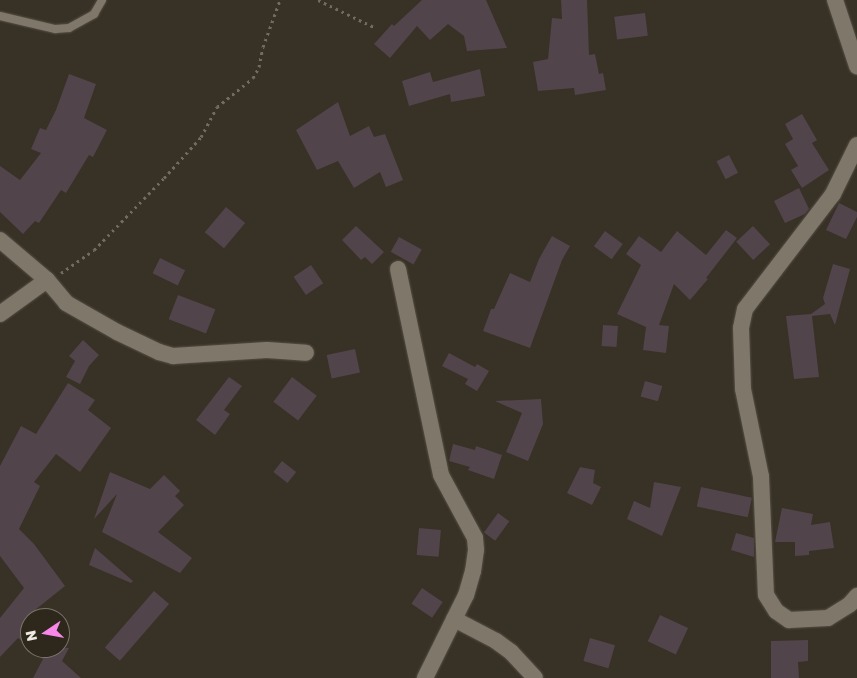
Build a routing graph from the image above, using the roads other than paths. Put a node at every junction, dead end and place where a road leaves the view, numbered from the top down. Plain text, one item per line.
1 (102, 0) edge
2 (835, 0) edge
3 (0, 16) edge
4 (857, 66) edge
5 (857, 145) edge
6 (0, 240) edge
7 (398, 269) dead end
8 (47, 280) junction
9 (0, 314) edge
10 (306, 353) dead end
11 (857, 596) edge
12 (454, 619) junction
13 (425, 678) edge
14 (535, 678) edge

1 - 3 lane
2 - 4 street
5 - 11 street
6 - 8 street
7 - 12 street
8 - 9 street
8 - 10 street
12 - 13 street
12 - 14 street

